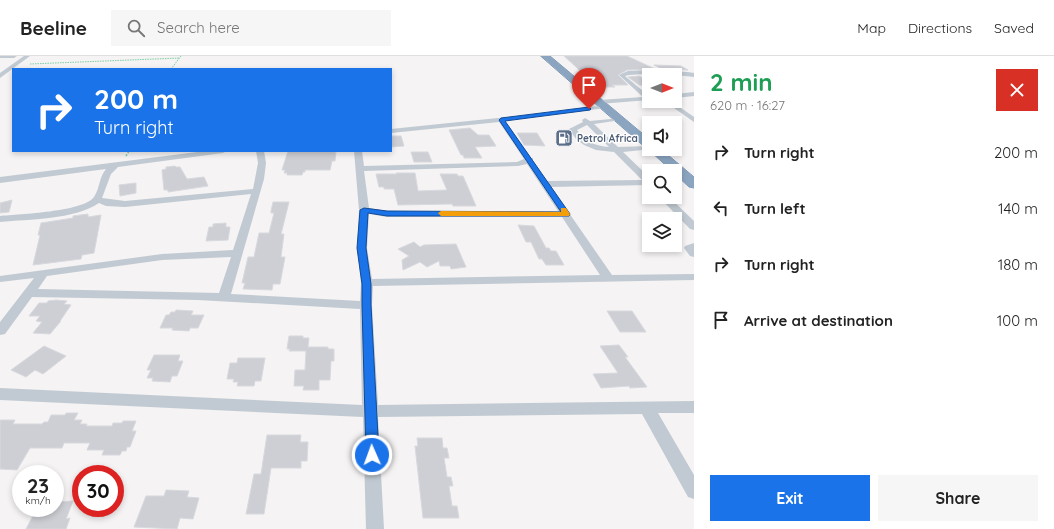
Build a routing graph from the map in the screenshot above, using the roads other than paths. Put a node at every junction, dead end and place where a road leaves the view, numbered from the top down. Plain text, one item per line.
1 (0, 56) edge
2 (14, 56) edge
3 (27, 56) edge
4 (545, 56) edge
5 (642, 73) edge
6 (682, 73) edge
7 (0, 76) edge
8 (694, 76) edge
9 (642, 93) edge
10 (694, 94) edge
11 (682, 95) edge
12 (642, 99) edge
13 (602, 104) junction
14 (677, 108) edge
15 (573, 112) junction
16 (501, 120) junction
17 (619, 120) junction
18 (694, 120) edge
19 (589, 123) junction
20 (392, 131) edge
21 (642, 140) edge
22 (642, 146) edge
23 (616, 148) junction
24 (215, 152) edge
25 (260, 152) edge
26 (358, 152) edge
27 (662, 156) edge
28 (530, 160) junction
29 (116, 164) junction
30 (361, 169) junction
31 (642, 175) edge
32 (0, 180) edge
33 (642, 182) edge
34 (546, 184) junction
35 (694, 184) edge
36 (257, 191) junction
37 (98, 200) junction
38 (671, 204) edge
39 (364, 210) junction
40 (566, 214) junction
41 (0, 219) edge
42 (694, 227) edge
43 (694, 246) edge
44 (237, 253) junction
45 (694, 254) edge
46 (43, 274) junction
47 (694, 277) edge
48 (608, 278) junction
49 (0, 279) edge
50 (367, 284) junction
51 (29, 293) junction
52 (224, 297) junction
53 (366, 305) junction
54 (0, 331) edge
55 (0, 394) edge
56 (694, 407) edge
57 (647, 408) junction
58 (370, 411) junction
59 (694, 491) edge
60 (376, 529) edge

1 - 2 street
3 - 7 street
4 - 13 highway
5 - 9 street
6 - 8 street
10 - 11 street
12 - 13 street
13 - 15 street
13 - 17 highway
14 - 18 street
15 - 16 street
15 - 19 street
16 - 20 street
16 - 28 street
17 - 19 street
17 - 21 highway
19 - 23 street
19 - 23 street
22 - 23 street
23 - 31 street
24 - 29 street
25 - 36 street
26 - 30 street
27 - 35 highway
28 - 30 street
28 - 34 street
29 - 32 street
29 - 37 street
30 - 39 street
33 - 34 street
34 - 40 street
36 - 37 street
36 - 44 street
37 - 41 street
38 - 42 street
39 - 40 street
39 - 50 street
40 - 48 street
43 - 45 street
44 - 46 street
44 - 52 street
46 - 49 street
46 - 51 street
47 - 48 street
48 - 50 street
50 - 53 street
51 - 52 street
51 - 54 street
52 - 53 street
53 - 58 street
55 - 58 street
56 - 57 street
57 - 58 street
57 - 59 street
58 - 60 street

